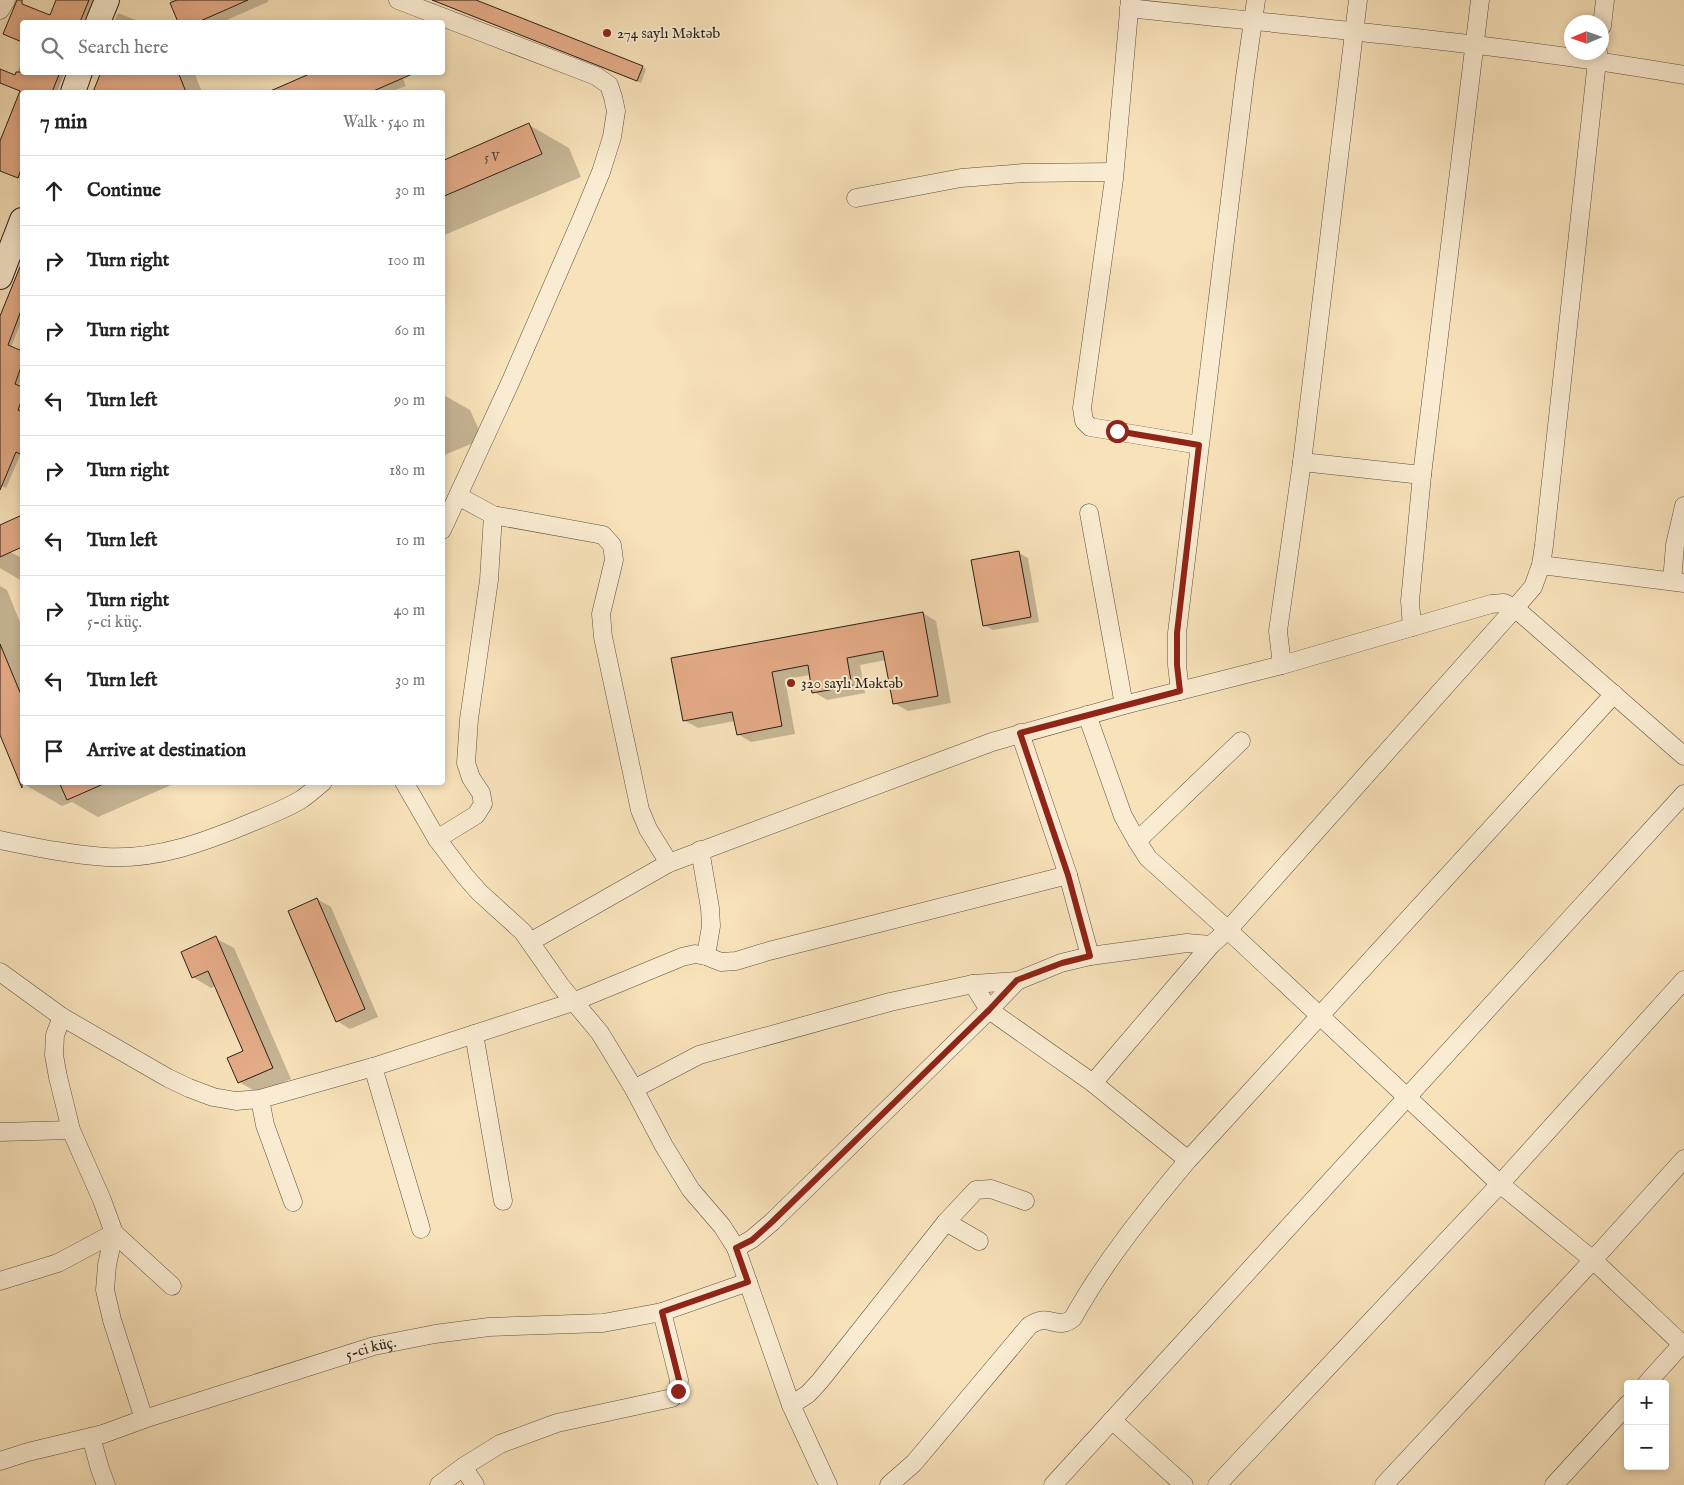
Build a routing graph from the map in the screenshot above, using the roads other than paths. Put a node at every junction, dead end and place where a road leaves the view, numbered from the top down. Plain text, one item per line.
1 (6, 0) edge
2 (107, 0) edge
3 (398, 0) edge
4 (1256, 0) edge
5 (1358, 0) edge
6 (1480, 0) edge
7 (1605, 0) edge
8 (1130, 4) edge
9 (0, 10) edge
10 (1603, 15) edge
11 (99, 20) edge
12 (1254, 21) junction
13 (1354, 31) junction
14 (1474, 44) junction
15 (1564, 53) edge
16 (1609, 59) edge
17 (1597, 60) edge
18 (79, 75) edge
19 (1684, 76) edge
20 (73, 90) edge
21 (1114, 172) junction
22 (856, 198) dead end
23 (20, 225) edge
24 (0, 277) edge
25 (1199, 445) junction
26 (1302, 462) junction
27 (1422, 475) junction
28 (458, 496) junction
29 (1684, 506) edge
30 (1089, 513) dead end
31 (493, 515) junction
32 (445, 524) edge
33 (1541, 565) junction
34 (1678, 582) edge
35 (1515, 608) junction
36 (1412, 627) junction
37 (1282, 665) junction
38 (1180, 691) junction
39 (1614, 694) junction
40 (1124, 705) junction
41 (1087, 715) junction
42 (1020, 733) junction
43 (1241, 741) dead end
44 (1684, 756) edge
45 (319, 785) edge
46 (406, 785) edge
47 (1684, 794) edge
48 (438, 839) junction
49 (0, 840) edge
50 (1137, 841) junction
51 (700, 850) junction
52 (669, 863) junction
53 (1068, 875) junction
54 (1228, 930) junction
55 (530, 942) junction
56 (1211, 945) junction
57 (706, 956) junction
58 (1090, 956) junction
59 (0, 972) edge
60 (1017, 980) junction
61 (1684, 980) edge
62 (973, 984) junction
63 (573, 1002) junction
64 (989, 1010) junction
65 (1320, 1016) junction
66 (62, 1017) junction
67 (474, 1034) junction
68 (373, 1067) junction
69 (1093, 1083) junction
70 (634, 1089) junction
71 (1408, 1097) junction
72 (260, 1099) junction
73 (71, 1130) junction
74 (0, 1132) edge
75 (1684, 1159) edge
76 (1188, 1160) junction
77 (1500, 1184) junction
78 (503, 1201) dead end
79 (1025, 1201) dead end
80 (293, 1202) dead end
81 (946, 1222) junction
82 (421, 1229) dead end
83 (114, 1233) junction
84 (979, 1241) dead end
85 (736, 1248) junction
86 (1593, 1260) junction
87 (0, 1280) edge
88 (748, 1282) junction
89 (172, 1286) dead end
90 (662, 1312) junction
91 (1683, 1344) edge
92 (1650, 1380) edge
93 (791, 1405) junction
94 (1624, 1408) edge
95 (144, 1419) junction
96 (1112, 1420) junction
97 (91, 1437) junction
98 (0, 1460) edge
99 (463, 1467) junction
100 (106, 1485) edge
101 (439, 1485) edge
102 (475, 1485) edge
103 (828, 1485) edge
104 (889, 1485) edge
105 (1053, 1485) edge
106 (1184, 1485) edge
107 (1217, 1485) edge
108 (1384, 1485) edge
109 (1554, 1485) edge

1 - 9 street
2 - 11 street
3 - 28 street
4 - 12 street
5 - 13 street
6 - 14 street
7 - 10 street
8 - 12 street
8 - 21 street
12 - 13 street
12 - 25 street
13 - 14 street
13 - 26 street
14 - 15 street
14 - 27 street
16 - 19 street
17 - 33 street
18 - 20 street
21 - 22 street
21 - 25 street
23 - 24 street
25 - 38 street
26 - 27 street
26 - 37 street
27 - 36 street
28 - 31 street
28 - 32 street
29 - 34 street
30 - 40 street
31 - 48 street
31 - 52 street
33 - 34 street
33 - 35 street
35 - 36 street
35 - 39 street
35 - 54 street
36 - 37 street
37 - 38 street
38 - 40 street
39 - 44 street
39 - 65 street
40 - 41 street
41 - 42 street
41 - 50 street
42 - 51 street
42 - 53 street
43 - 50 street
45 - 49 street
46 - 48 street
47 - 71 street
48 - 55 street
50 - 54 street
51 - 52 street
51 - 57 street
52 - 55 street
53 - 57 street
53 - 58 street
54 - 56 street
54 - 65 street
55 - 63 street
56 - 58 street
56 - 69 street
57 - 63 street
58 - 60 street
59 - 66 street
60 - 62 street
60 - 64 street
61 - 77 street
62 - 64 street
62 - 70 street
63 - 67 street
63 - 70 street
64 - 69 street
64 - 85 street
65 - 71 street
65 - 76 street
66 - 72 street
66 - 73 street
67 - 68 street
67 - 78 street
68 - 72 street
68 - 82 street
69 - 76 street
70 - 85 street
71 - 77 street
71 - 96 street
72 - 80 street
73 - 74 street
73 - 83 street
75 - 86 street
76 - 104 street
77 - 86 street
77 - 107 street
79 - 81 street
81 - 84 street
81 - 93 street
83 - 87 street
83 - 89 street
83 - 95 street
85 - 88 street
86 - 91 street
86 - 108 street
88 - 90 street, 5-ci küç.
88 - 93 street
90 - 95 street, 5-ci küç.
90 - 99 street
91 - 92 street
93 - 103 street
94 - 109 street
95 - 97 street, 5-ci küç.
96 - 105 street
96 - 106 street
97 - 98 street, 5-ci küç.
97 - 100 street
99 - 101 street
99 - 102 street

